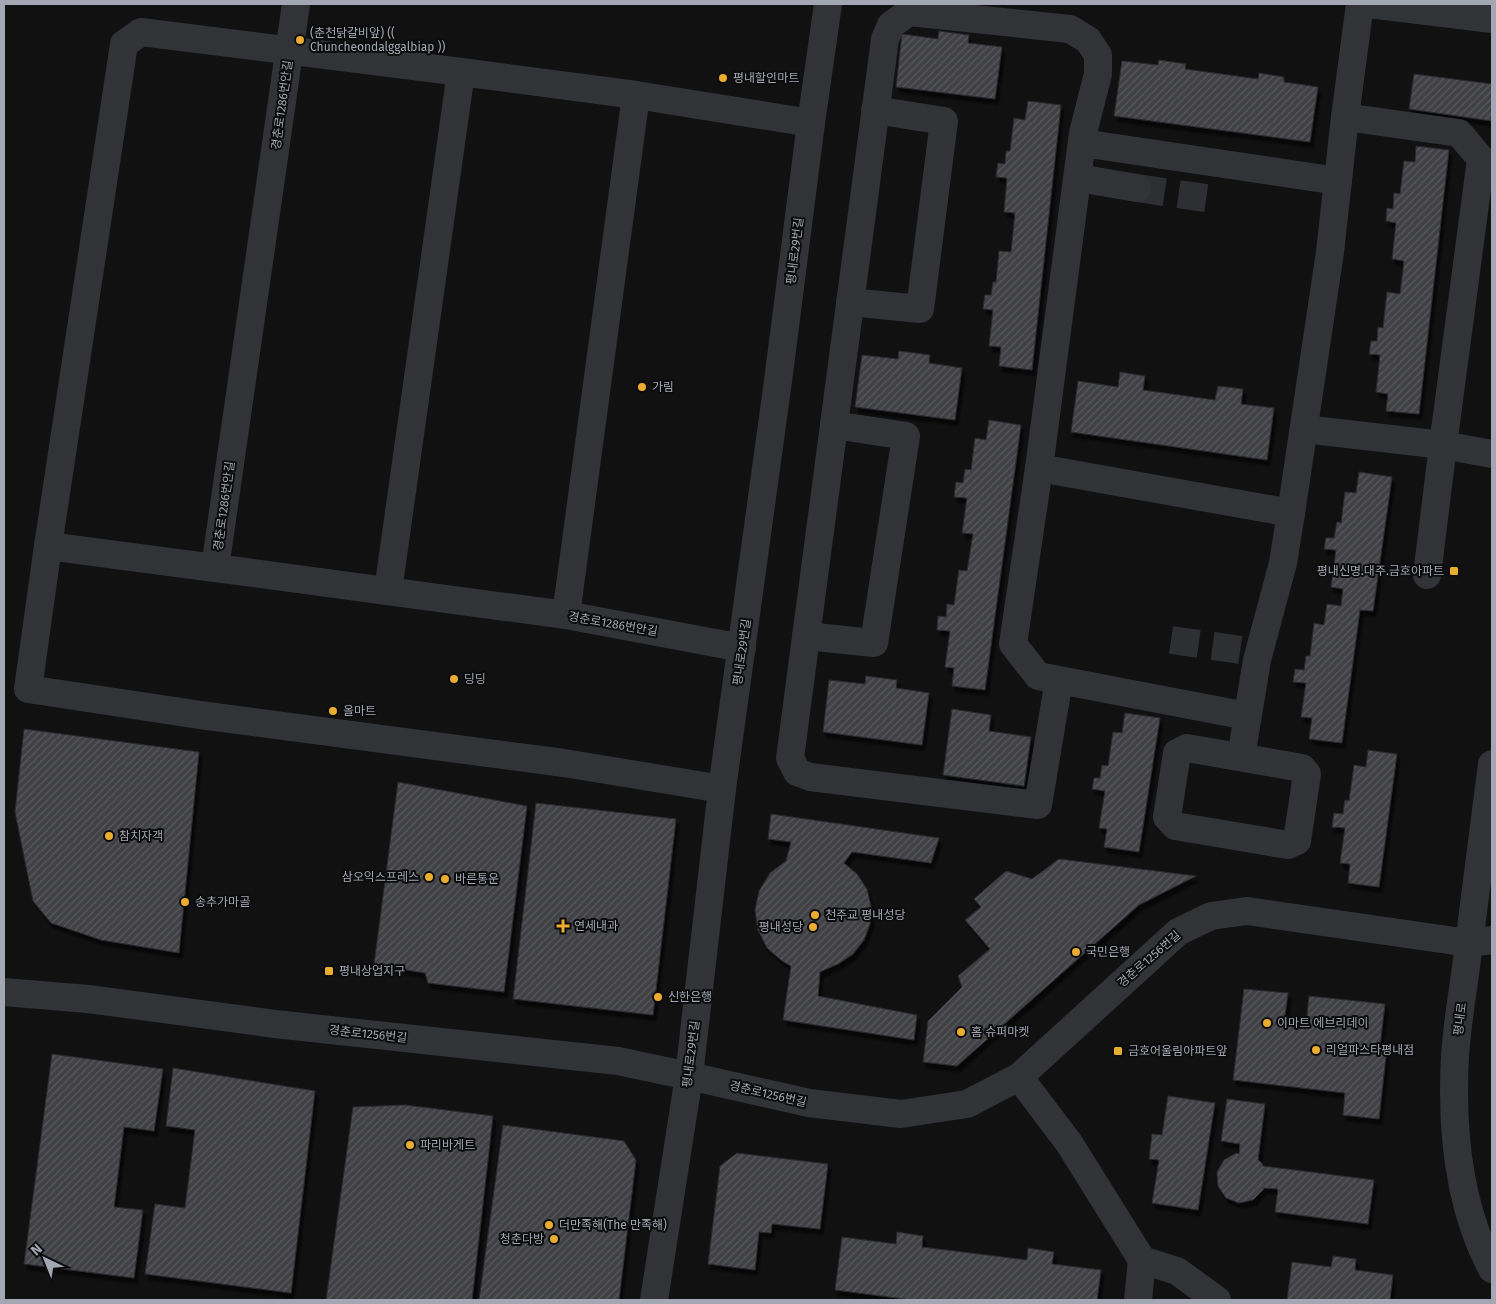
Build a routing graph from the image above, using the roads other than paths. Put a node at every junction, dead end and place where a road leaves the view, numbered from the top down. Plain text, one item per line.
1 (296, 4) edge
2 (828, 4) edge
3 (1360, 4) edge
4 (1369, 4) edge
5 (1492, 19) edge
6 (290, 50) junction
7 (460, 72) junction
8 (636, 95) junction
9 (876, 110) junction
10 (1345, 116) junction
11 (811, 123) junction
12 (1082, 144) junction
13 (1078, 178) junction
14 (1338, 181) junction
15 (1137, 188) tunnel mouth
16 (850, 302) junction
17 (834, 425) junction
18 (1304, 430) junction
19 (1443, 445) junction
20 (1492, 454) edge
21 (1039, 468) junction
22 (1291, 513) junction
23 (48, 546) junction
24 (215, 568) junction
25 (1428, 575) dead end
26 (388, 591) junction
27 (566, 615) junction
28 (806, 636) junction
29 (742, 648) junction
30 (1059, 680) junction
31 (1247, 716) junction
32 (1241, 757) junction
33 (1492, 764) edge
34 (722, 788) junction
35 (1492, 931) edge
36 (1480, 942) edge
37 (4, 992) edge
38 (689, 1076) junction
39 (1019, 1076) junction
40 (1142, 1260) junction
41 (1492, 1270) edge
42 (654, 1300) edge
43 (1138, 1300) edge
44 (1216, 1300) edge

1 - 6 street, 경춘로1286번안길
2 - 11 street, 평내로29번길
3 - 10 street
4 - 5 street
6 - 7 street
6 - 23 street
6 - 24 street, 경춘로1286번안길
7 - 8 street
7 - 26 street
8 - 11 street
8 - 27 street
9 - 12 street
9 - 16 street
9 - 16 street
10 - 14 street
10 - 19 street
11 - 29 street, 평내로29번길
12 - 13 street
12 - 14 street
13 - 15 street
13 - 21 street
14 - 18 street
16 - 17 street
17 - 28 street
17 - 28 street
18 - 19 street
18 - 22 street
19 - 20 street
19 - 25 street
21 - 22 street
21 - 30 street
22 - 31 street
23 - 24 street
23 - 34 street
24 - 26 street, 경춘로1286번안길
26 - 27 street, 경춘로1286번안길
27 - 29 street, 경춘로1286번안길
28 - 30 street
29 - 34 street, 평내로29번길
30 - 31 street
31 - 32 street
32 - 32 street
33 - 36 street, 평내로
34 - 38 street, 평내로29번길
35 - 36 street
36 - 39 street, 경춘로1256번길
36 - 41 street, 평내로
37 - 38 street, 경춘로1256번길
38 - 39 street, 경춘로1256번길
38 - 42 street, 평내로29번길
39 - 40 street
40 - 43 street
40 - 44 street

